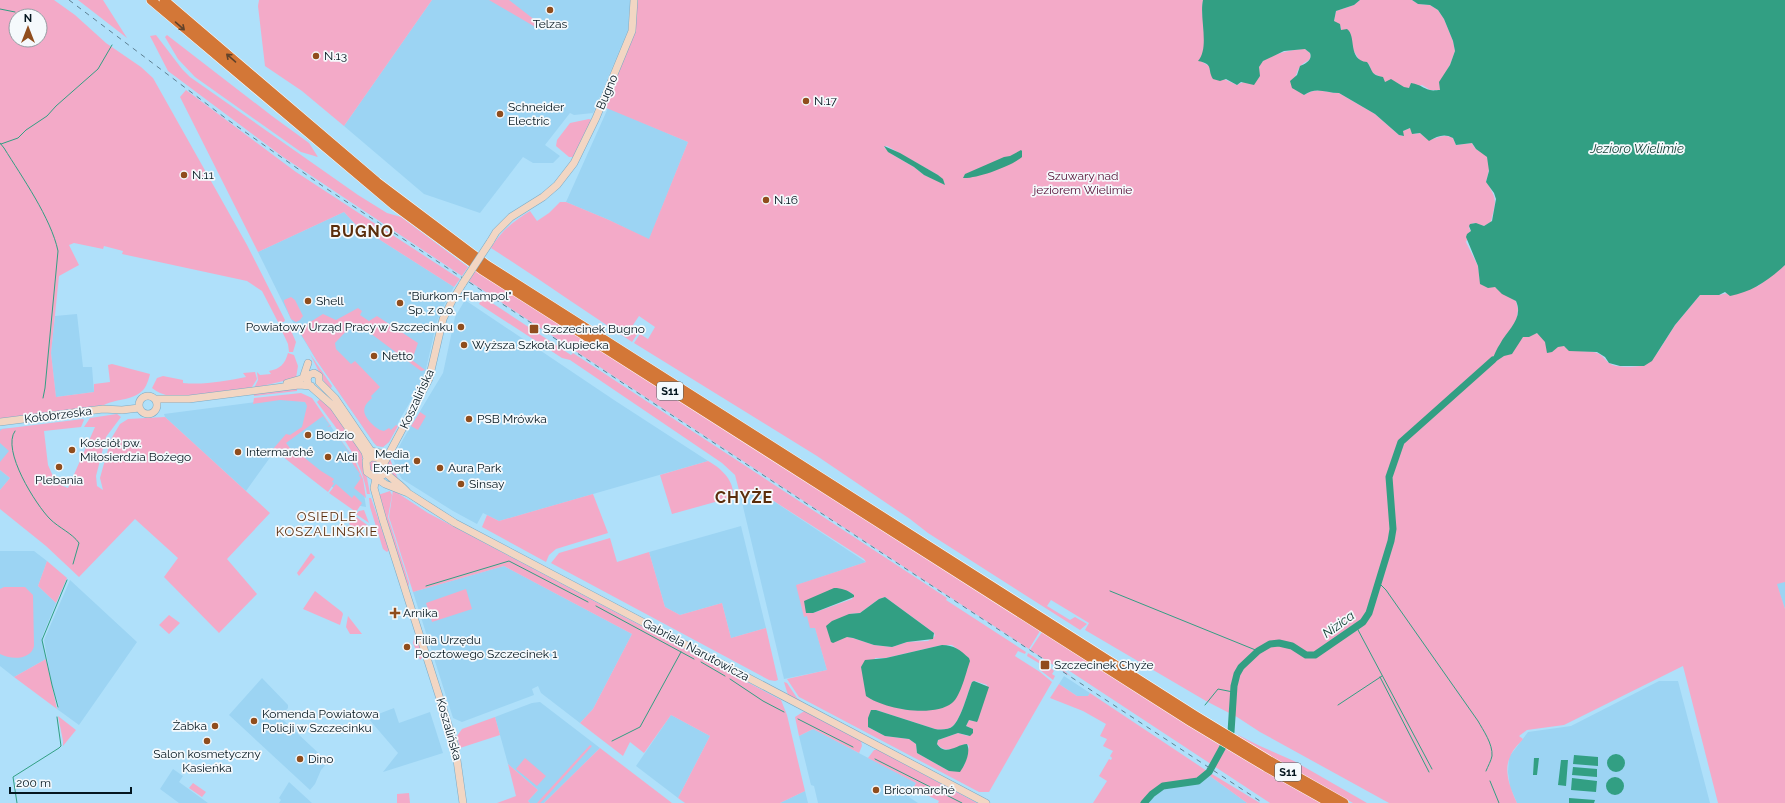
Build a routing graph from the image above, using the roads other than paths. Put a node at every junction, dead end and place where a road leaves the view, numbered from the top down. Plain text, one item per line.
1 (151, 0) edge
2 (164, 0) edge
3 (634, 0) edge
4 (563, 179) joint
5 (308, 363) dead end
6 (305, 377) junction
7 (319, 382) junction
8 (310, 385) junction
9 (272, 388) junction
10 (156, 402) junction
11 (139, 405) junction
12 (0, 422) edge
13 (392, 449) junction
14 (377, 455) junction
15 (367, 459) junction
16 (384, 468) junction
17 (368, 474) junction
18 (376, 478) junction
19 (385, 484) junction
20 (375, 491) junction
21 (408, 494) junction
22 (383, 520) junction
23 (1221, 736) junction
24 (1232, 743) junction
25 (463, 803) edge
26 (986, 803) edge
27 (1330, 803) edge
28 (1344, 803) edge

1 -> 23 highway, S11
23 -> 2 highway, S11
3 - 4 main road, Bugno
4 - 13 main road, Koszalińska, bridge
5 - 6 main road
6 - 7 main road
6 - 8 main road
6 - 9 main road
7 - 8 main road
7 - 14 main road
8 - 9 main road
8 - 15 main road
9 - 10 main road
10 - 11 main road
10 - 11 main road
11 - 12 main road, Kołobrzeska
13 - 14 main road
13 - 16 main road, Koszalińska
14 - 15 main road
14 - 16 main road
15 - 17 main road
16 - 18 main road
16 - 21 main road, Gabriela Narutowicza
17 - 18 main road
17 - 22 main road, Koszalińska
18 - 19 main road, Gabriela Narutowicza
18 - 20 main road, Koszalińska
19 - 20 main road
19 - 21 main road, Gabriela Narutowicza
20 - 22 main road, Koszalińska
21 - 26 main road, Gabriela Narutowicza
22 - 25 main road, Koszalińska
23 - 24 highway, S11
24 - 27 highway, S11
24 - 28 highway, S11

